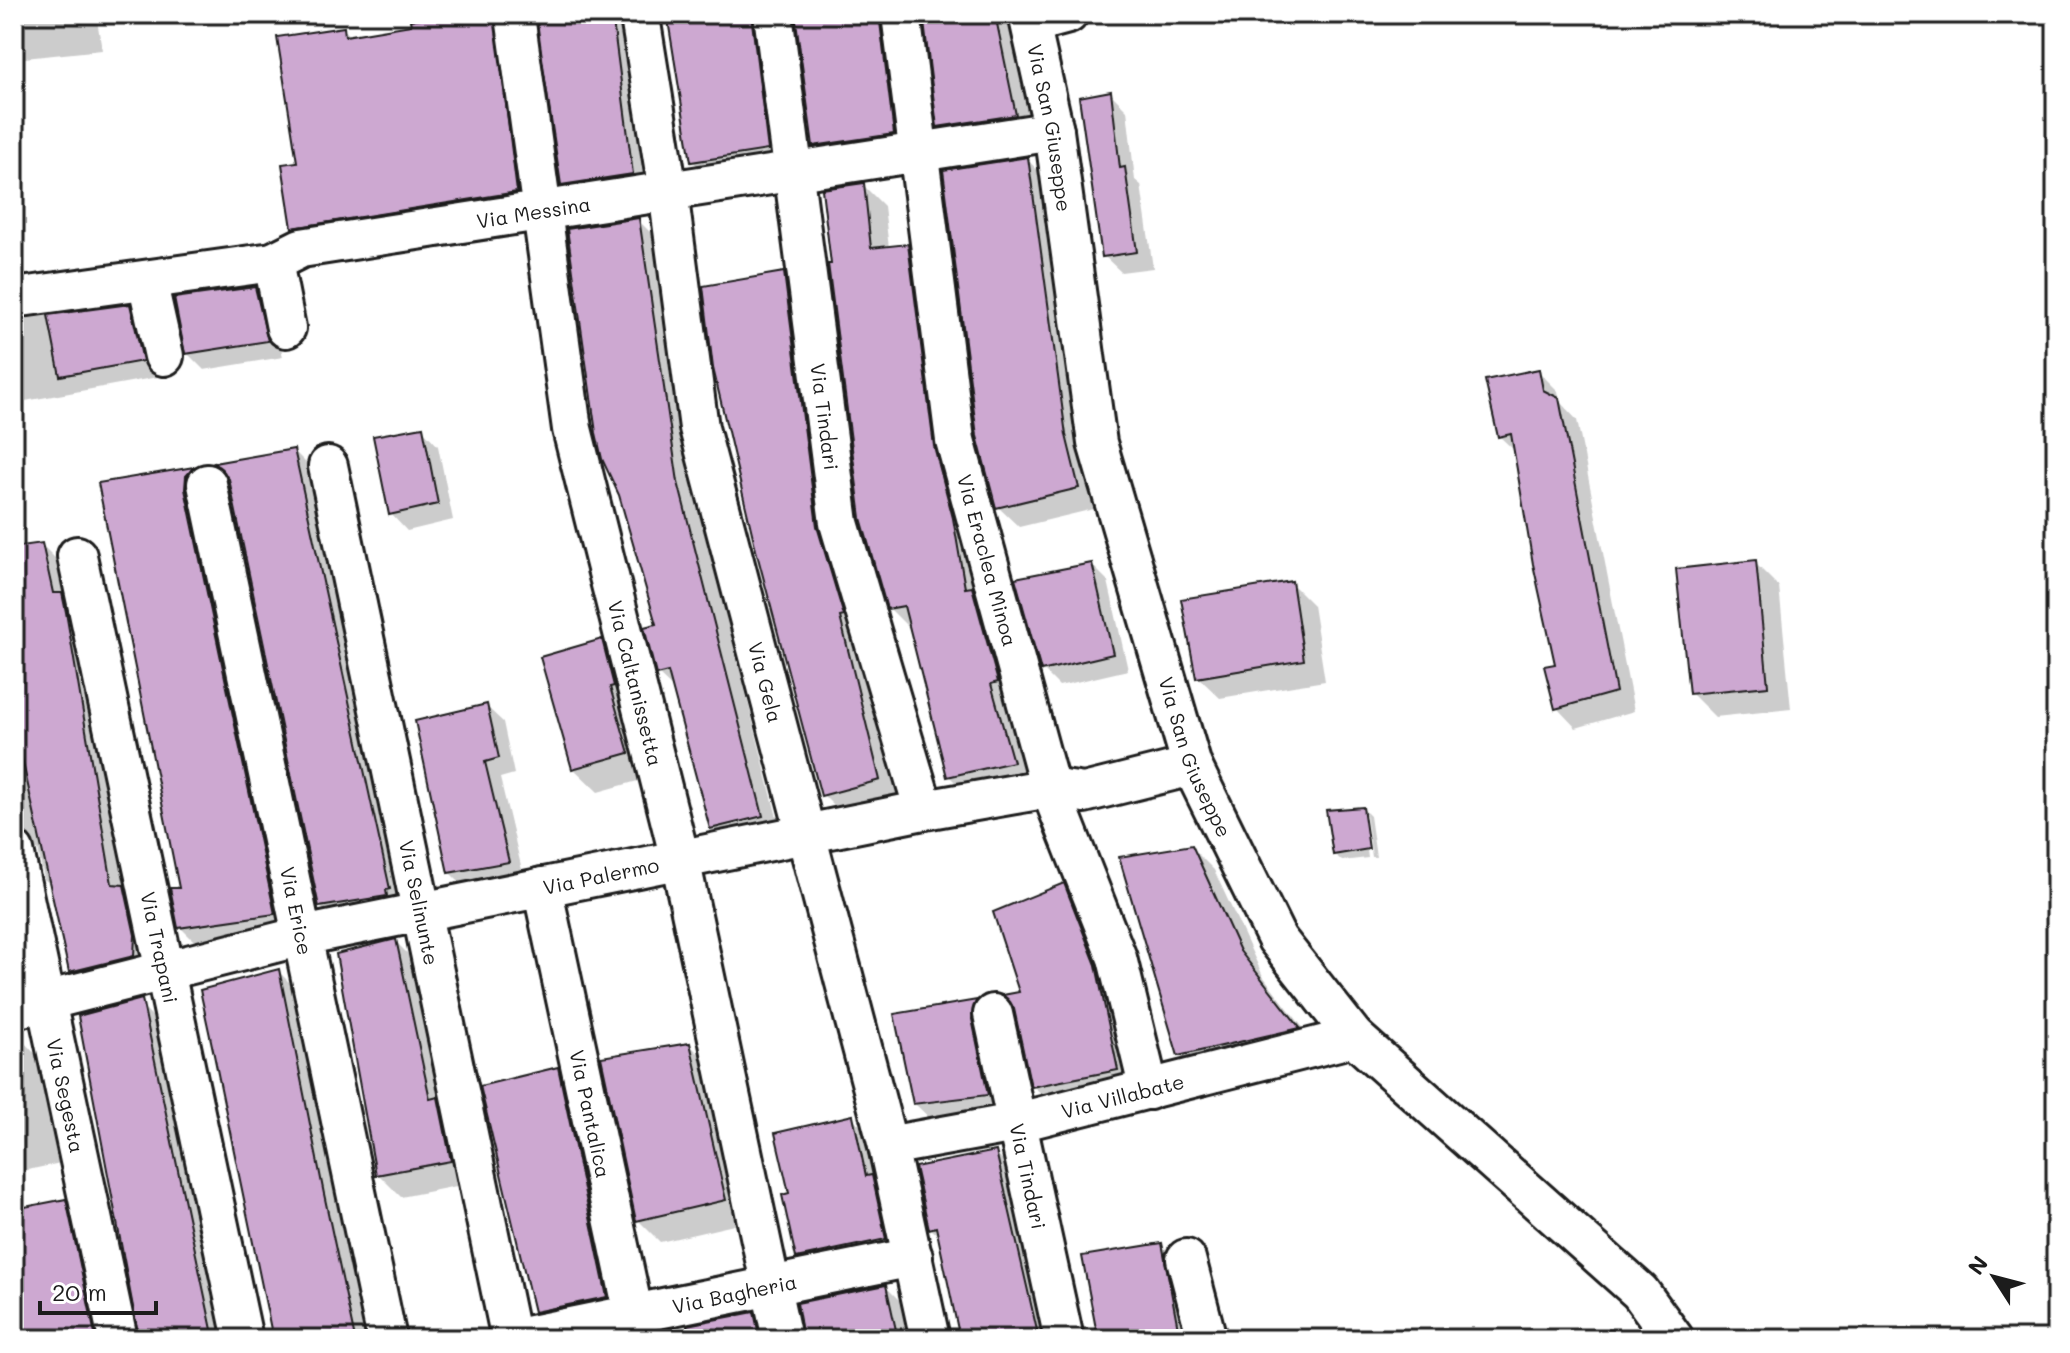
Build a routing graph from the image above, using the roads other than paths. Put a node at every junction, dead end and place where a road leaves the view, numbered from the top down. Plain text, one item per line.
1 (773, 14) edge
2 (901, 14) edge
3 (1068, 14) edge
4 (640, 17) dead end
5 (1029, 19) edge
6 (516, 23) dead end
7 (1054, 131) junction
8 (917, 152) junction
9 (795, 171) junction
10 (668, 191) junction
11 (539, 211) junction
12 (273, 262) junction
13 (147, 280) junction
14 (14, 298) edge
15 (286, 328) dead end
16 (164, 356) dead end
17 (328, 466) dead end
18 (207, 484) dead end
19 (77, 556) dead end
20 (1192, 766) junction
21 (1050, 788) junction
22 (924, 810) junction
23 (804, 834) junction
24 (14, 851) edge
25 (680, 859) junction
26 (542, 887) junction
27 (419, 912) junction
28 (302, 936) junction
29 (165, 971) junction
30 (30, 1005) edge
31 (993, 1014) dead end
32 (1354, 1037) junction
33 (1149, 1090) junction
34 (1015, 1123) junction
35 (888, 1146) junction
36 (913, 1257) junction
37 (1186, 1259) dead end
38 (770, 1285) junction
39 (636, 1326) edge
40 (118, 1339) edge
41 (243, 1339) edge
42 (387, 1339) edge
43 (511, 1339) edge
44 (782, 1339) edge
45 (930, 1339) edge
46 (1064, 1339) edge
47 (1207, 1339) edge
48 (1674, 1339) edge

1 - 9 street, Via Tindari
2 - 8 street, Via Eraclea Minoa
3 - 5 street
4 - 10 street, Via Gela
5 - 7 street, Via San Giuseppe
6 - 11 street, Via Caltanissetta
7 - 8 street, Via Messina
7 - 20 street, Via San Giuseppe
8 - 9 street, Via Messina
8 - 21 street, Via Eraclea Minoa
9 - 10 street, Via Messina
9 - 22 street, Via Tindari
10 - 11 street, Via Messina
10 - 23 street, Via Gela
11 - 12 street, Via Messina
11 - 25 street, Via Caltanissetta
12 - 13 street, Via Messina
12 - 15 street
13 - 14 street, Via Messina
13 - 16 street
17 - 27 street, Via Selinunte
18 - 28 street, Via Erice
19 - 29 street, Via Trapani
20 - 21 street, Via Palermo
20 - 32 street, Via San Giuseppe
21 - 22 street, Via Palermo
21 - 33 street, Via Eraclea Minoa
22 - 23 street, Via Palermo
23 - 25 street, Via Palermo
23 - 35 street, Via Gela
24 - 30 street, Via Segesta
25 - 26 street, Via Palermo
25 - 38 street, Via Caltanissetta
26 - 27 street, Via Palermo
26 - 39 street, Via Pantalica
27 - 28 street, Via Palermo
27 - 43 street, Via Selinunte
28 - 29 street, Via Palermo
28 - 42 street, Via Erice
29 - 30 street, Via Palermo
29 - 41 street, Via Trapani
30 - 40 street, Via Segesta
31 - 34 street, Via Tindari
32 - 33 street, Via Villabate
32 - 48 street, Via San Giuseppe
33 - 34 street, Via Villabate
34 - 35 street, Via Villabate
34 - 46 street, Via Tindari
35 - 36 street, Via Gela
36 - 38 street, Via Bagheria
36 - 45 street, Via Gela
37 - 47 street
38 - 39 street, Via Bagheria
38 - 44 street, Via Caltanissetta
39 - 43 street, Via Bagheria

